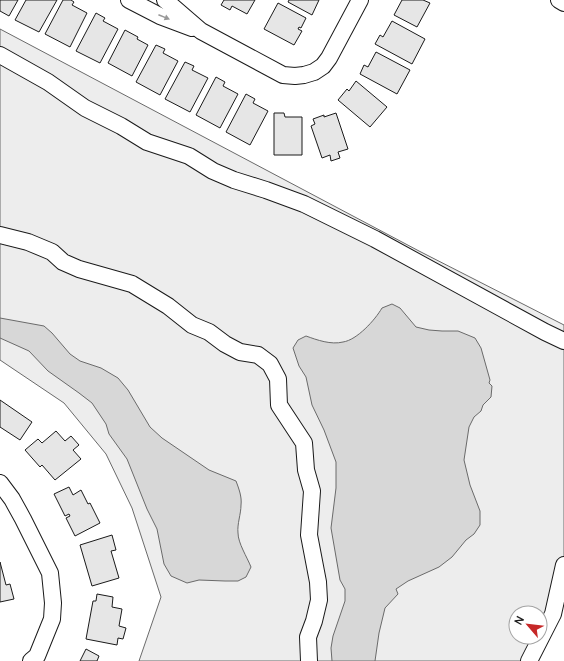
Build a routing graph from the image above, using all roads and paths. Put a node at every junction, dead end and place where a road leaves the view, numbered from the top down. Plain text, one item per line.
1 (129, 0) edge
2 (166, 0) edge
3 (360, 0) edge
4 (559, 0) edge
5 (564, 3) edge
6 (200, 31) junction
7 (0, 56) edge
8 (0, 235) edge
9 (564, 341) edge
10 (0, 484) edge
11 (564, 565) edge
12 (31, 661) edge
13 (309, 661) edge
14 (529, 661) edge

1 -> 6 street
2 - 6 street
3 - 6 street
4 - 5 street
7 - 9 street
8 - 13 street
10 - 12 street
11 - 14 street

